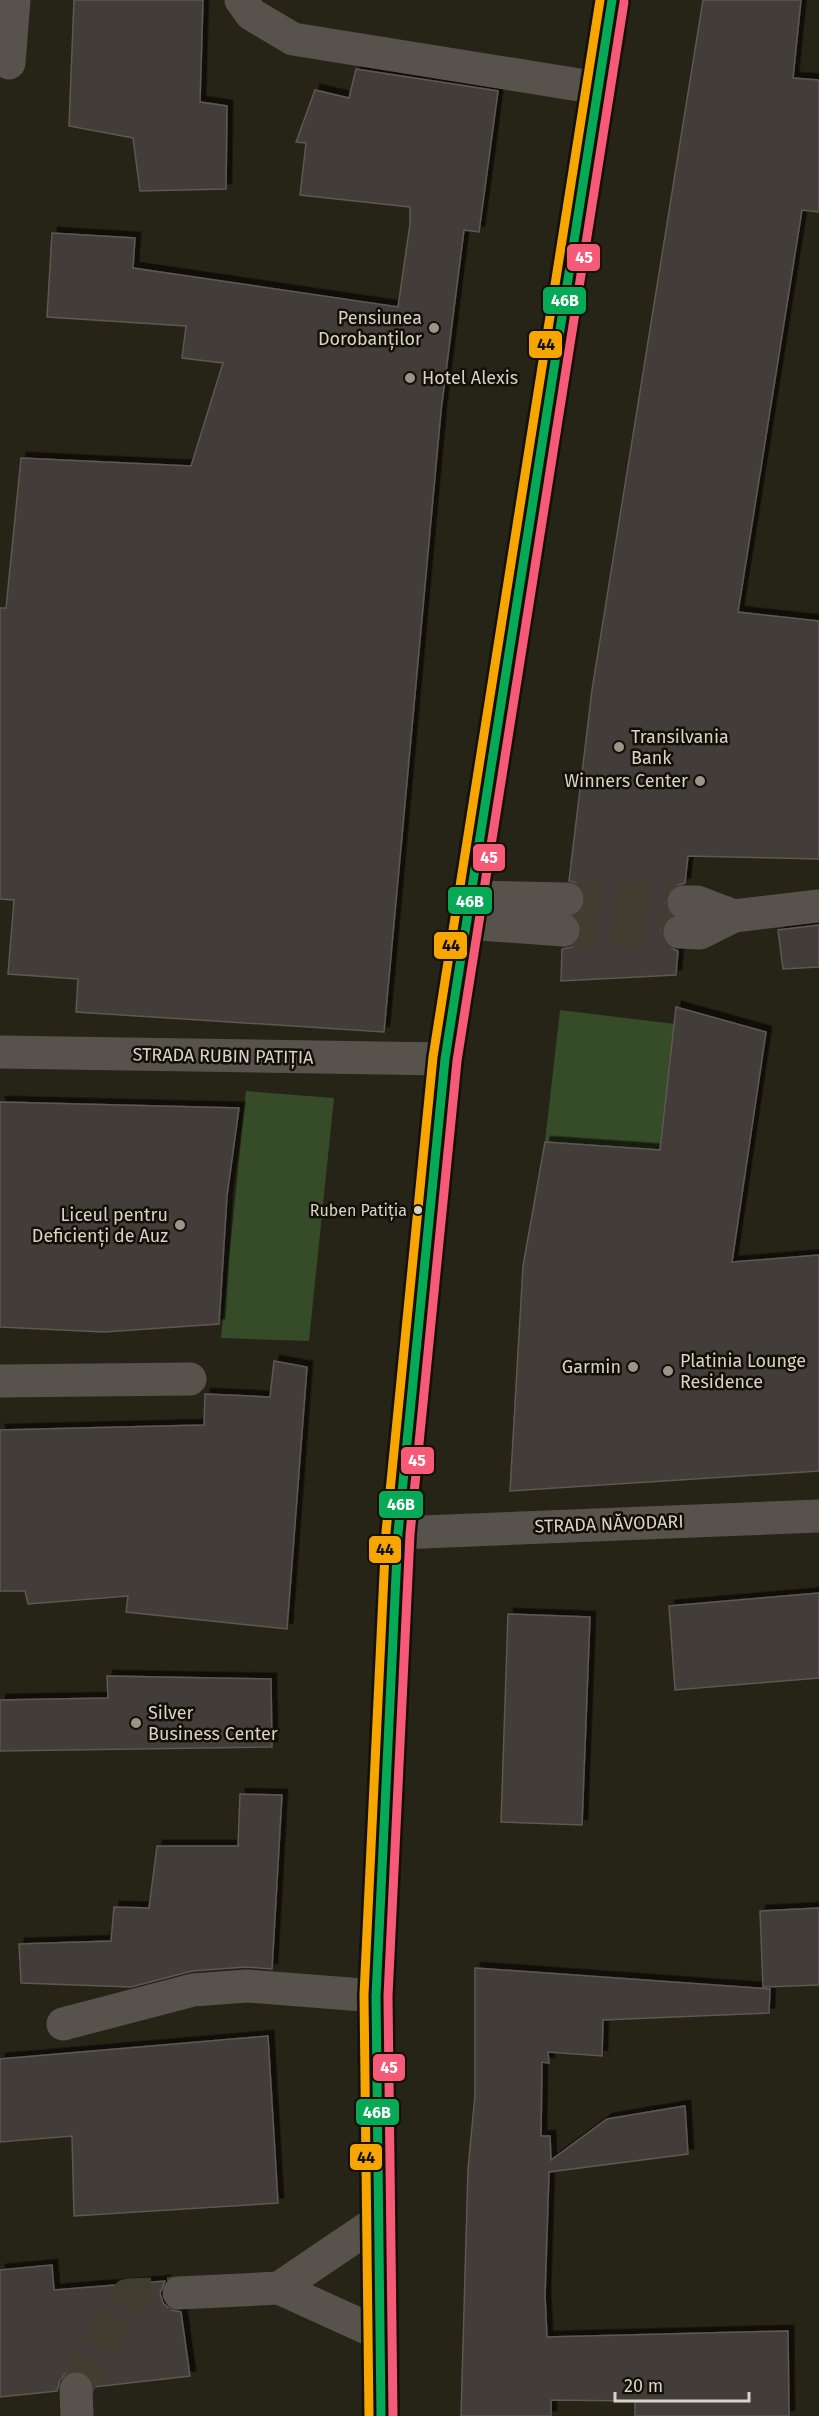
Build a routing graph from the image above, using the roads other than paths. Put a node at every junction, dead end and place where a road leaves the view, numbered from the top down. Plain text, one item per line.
1 (14, 0) edge
2 (241, 0) edge
3 (612, 0) edge
4 (9, 63) dead end
5 (598, 88) junction
6 (819, 906) edge
7 (468, 910) junction
8 (565, 915) tunnel mouth
9 (682, 917) tunnel mouth
10 (0, 1052) edge
11 (446, 1059) junction
12 (190, 1379) dead end
13 (0, 1381) edge
14 (819, 1516) edge
15 (399, 1533) junction
16 (376, 1996) junction
17 (63, 2024) dead end
18 (378, 2221) junction
19 (279, 2288) junction
20 (179, 2293) tunnel mouth
21 (380, 2334) junction
22 (381, 2416) edge

1 - 4 street
2 - 5 street
3 - 5 main road
5 - 7 main road
6 - 9 street
7 - 8 street
7 - 11 main road
10 - 11 street, STRADA RUBIN PATIȚIA
11 - 15 main road
12 - 13 street
14 - 15 street, STRADA NĂVODARI
15 - 16 main road
16 - 17 street
16 - 18 main road
18 - 19 street
18 - 21 main road
19 - 20 street
19 - 21 street
21 - 22 main road

